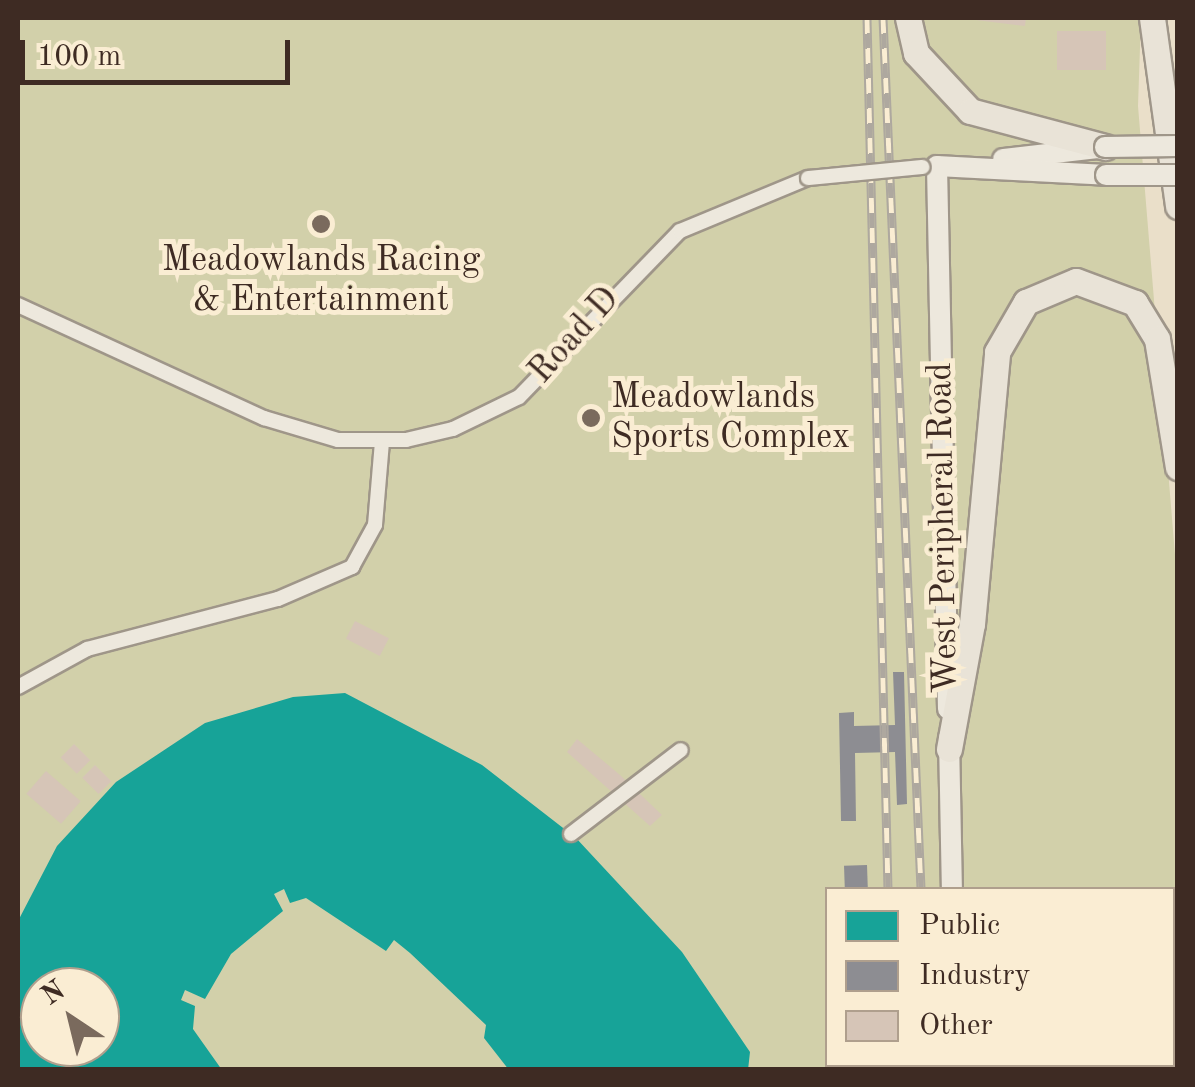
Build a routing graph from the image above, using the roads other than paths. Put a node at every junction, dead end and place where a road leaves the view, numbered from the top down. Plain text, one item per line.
1 (908, 18) edge
2 (1152, 18) edge
3 (1178, 146) edge
4 (1105, 148) junction
5 (930, 166) junction
6 (1178, 175) edge
7 (1178, 206) edge
8 (18, 305) edge
9 (382, 442) junction
10 (1178, 467) edge
11 (18, 687) edge
12 (949, 748) junction
13 (681, 750) dead end
14 (572, 834) dead end
15 (952, 887) edge

1 - 4 highway
2 - 7 highway
3 - 4 street, Road D, bridge
4 - 5 street, Road D
5 - 6 street, bridge
5 - 9 street, Road D, bridge
5 - 12 street, West Peripheral Road
8 - 9 street
9 - 11 street
10 - 12 highway
12 - 15 street, West Peripheral Road
13 - 14 street

